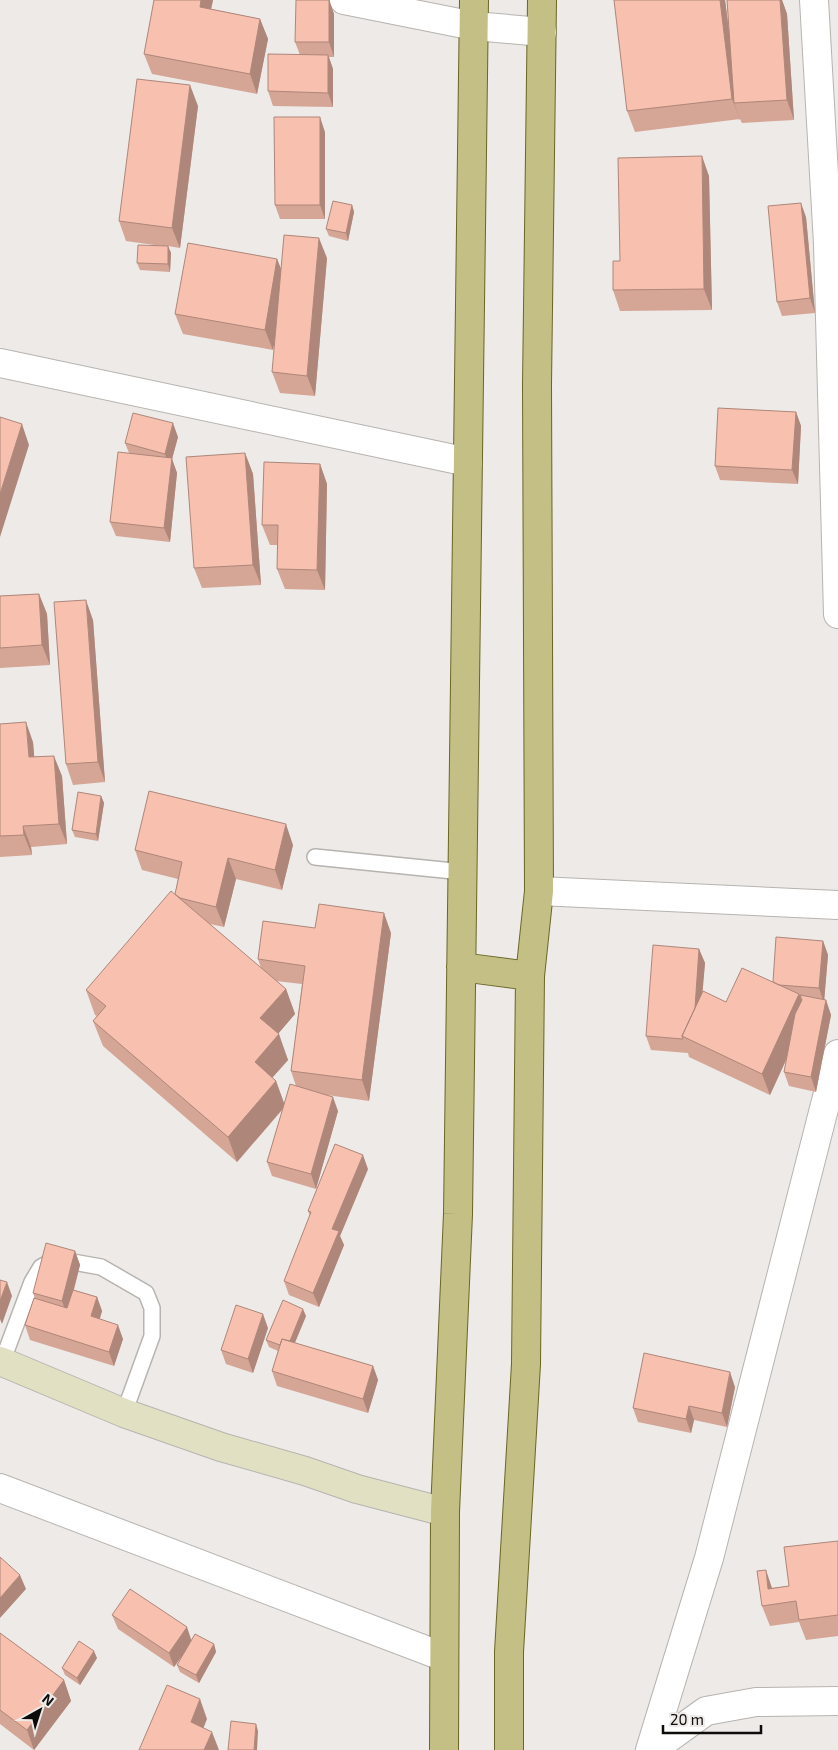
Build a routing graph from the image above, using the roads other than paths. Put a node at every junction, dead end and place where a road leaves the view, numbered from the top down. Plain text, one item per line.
1 (344, 0) edge
2 (542, 0) edge
3 (814, 0) edge
4 (474, 13) edge
5 (542, 32) junction
6 (830, 127) edge
7 (0, 363) edge
8 (468, 462) junction
9 (838, 585) edge
10 (838, 614) edge
11 (315, 857) dead end
12 (463, 872) junction
13 (539, 891) junction
14 (838, 905) edge
15 (461, 967) junction
16 (530, 976) junction
17 (838, 1054) edge
18 (1, 1361) edge
19 (124, 1413) junction
20 (0, 1488) edge
21 (445, 1512) junction
22 (444, 1658) junction
23 (838, 1701) edge
24 (444, 1750) edge
25 (509, 1750) edge
26 (651, 1750) edge

1 - 4 street
2 - 5 main road
3 - 6 street
4 - 5 street
4 - 8 main road
5 - 13 main road
6 - 9 street
7 - 8 street
8 - 12 main road
9 - 10 street
11 - 12 lane
12 - 15 main road
13 - 14 street
13 - 16 main road
15 - 16 main road
15 - 21 main road
16 - 25 main road
17 - 26 street
18 - 19 street
18 - 19 lane
19 - 21 street
20 - 22 street
21 - 22 main road
22 - 24 main road
23 - 26 street

